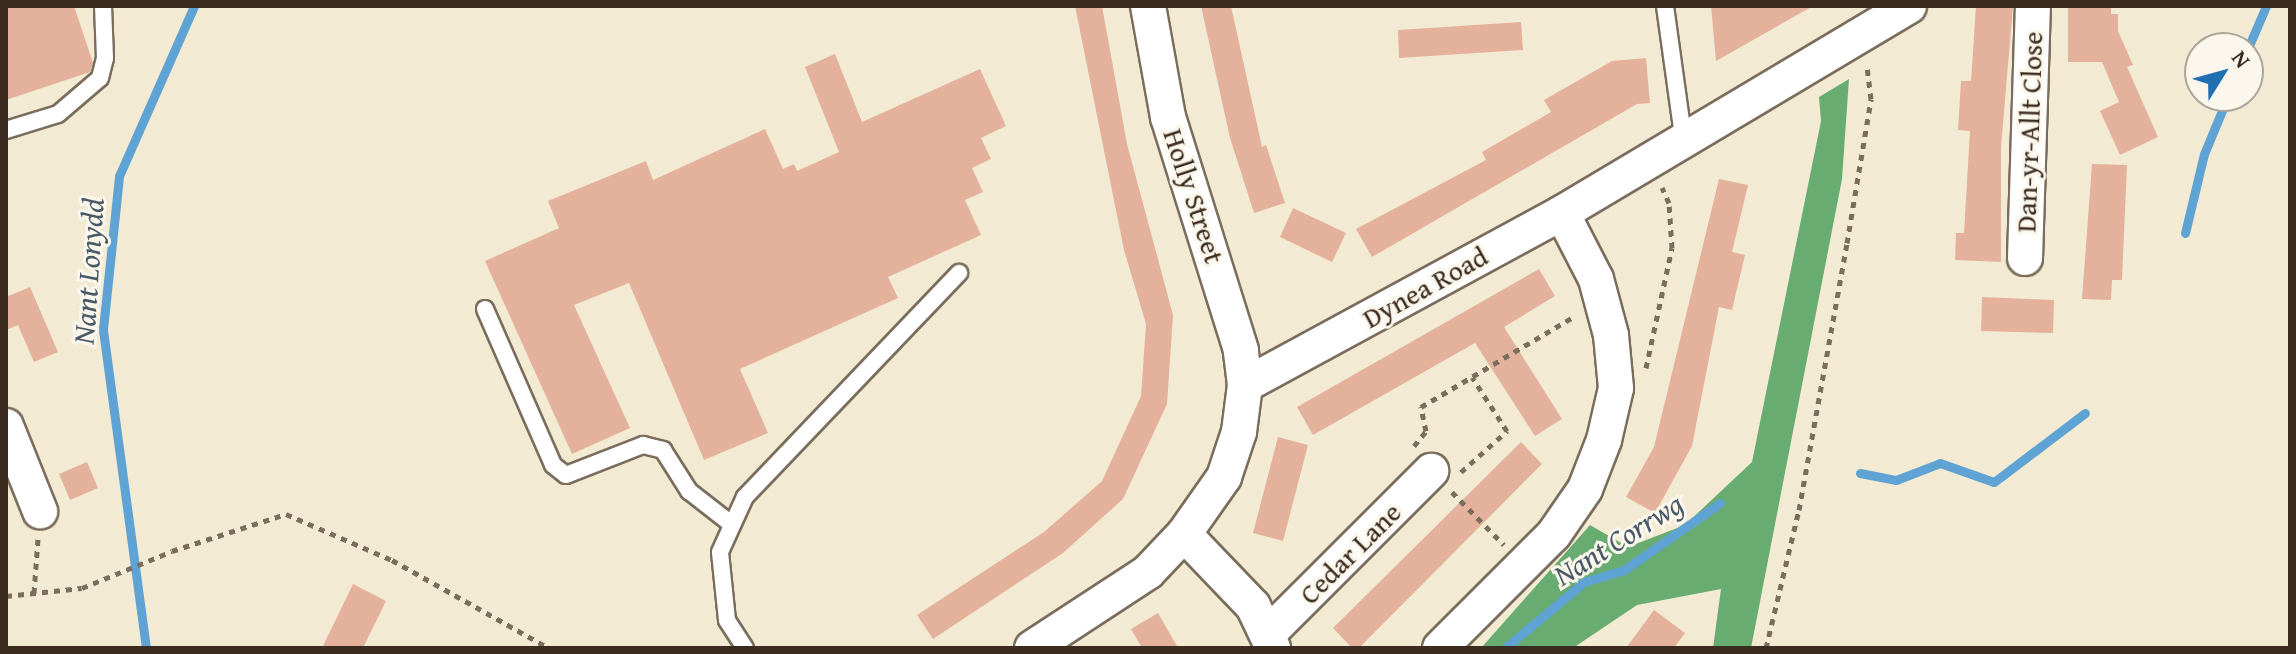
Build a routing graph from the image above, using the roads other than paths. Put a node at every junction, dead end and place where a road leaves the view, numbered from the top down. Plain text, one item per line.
1 (103, 6) edge
2 (1148, 6) edge
3 (1665, 6) edge
4 (1909, 6) edge
5 (2033, 6) edge
6 (6, 130) edge
7 (1683, 136) junction
8 (1562, 213) junction
9 (2025, 258) dead end
10 (959, 273) dead end
11 (485, 309) dead end
12 (1245, 385) junction
13 (6, 426) edge
14 (1444, 478) road end
15 (40, 511) road end
16 (730, 523) junction
17 (1184, 534) junction
18 (1271, 641) edge
19 (745, 648) edge
20 (1032, 648) edge
21 (1440, 648) edge

1 - 6 lane
2 - 12 street, Holly Street
3 - 7 lane
4 - 7 street, Dynea Road
5 - 9 street, Dan-yr-Allt Close
7 - 8 street, Dynea Road
8 - 12 street, Dynea Road
8 - 21 street
10 - 16 lane
11 - 16 lane
12 - 17 street
13 - 15 street
14 - 18 street, Cedar Lane
16 - 19 lane
17 - 18 street
17 - 20 street

